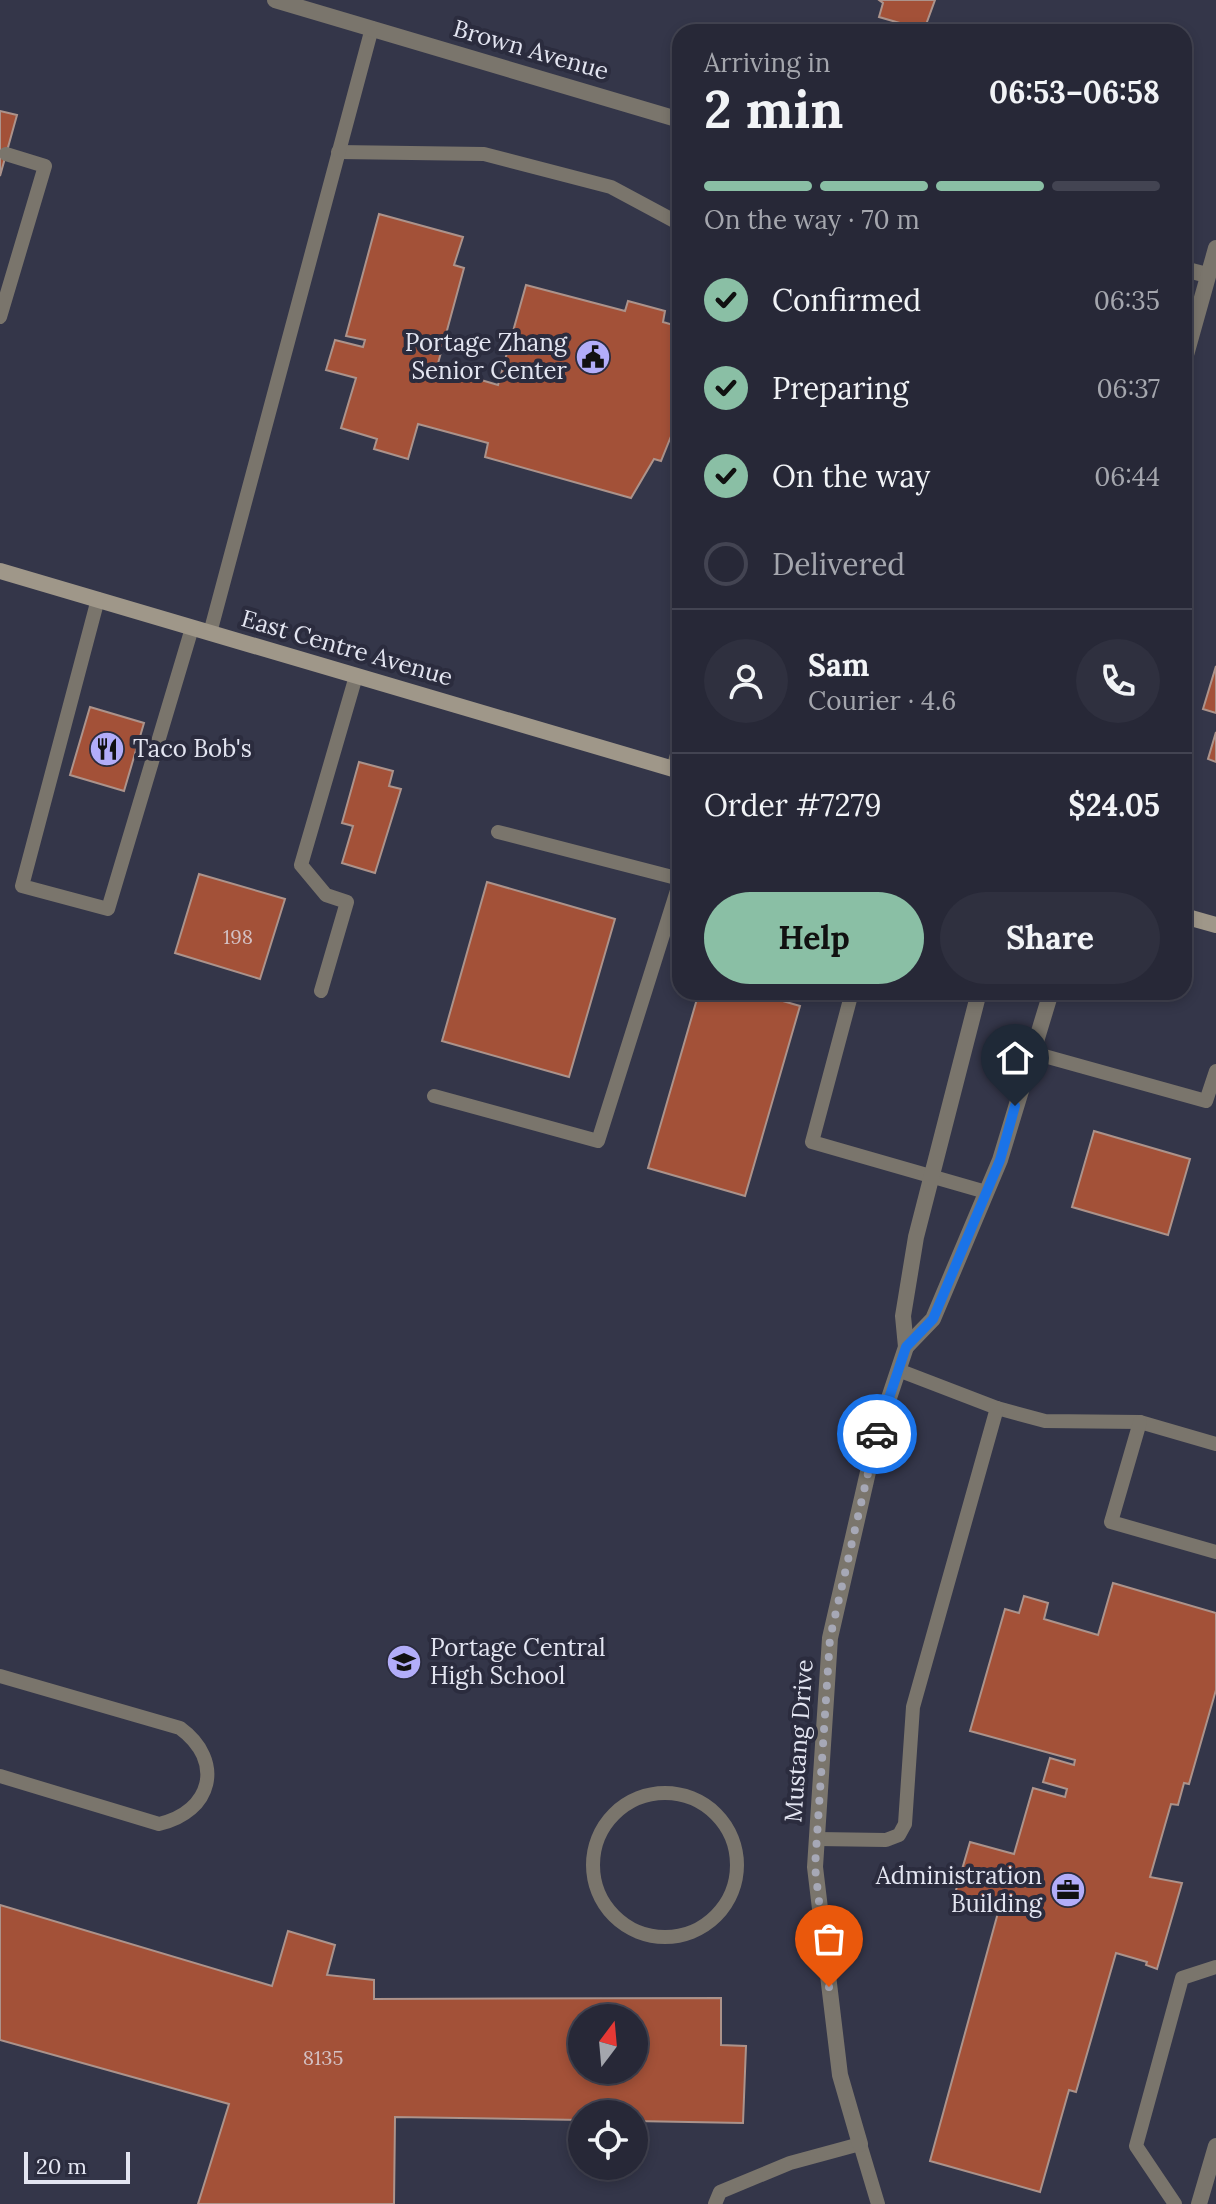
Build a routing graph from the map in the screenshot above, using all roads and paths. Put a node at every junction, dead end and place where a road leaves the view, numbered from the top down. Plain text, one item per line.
1 (275, 0) edge
2 (372, 28) junction
3 (672, 118) edge
4 (338, 152) junction
5 (6, 154) dead end
6 (672, 220) edge
7 (1216, 248) edge
8 (1192, 271) edge
9 (1207, 275) junction
10 (0, 317) edge
11 (1192, 332) edge
12 (0, 571) edge
13 (98, 599) junction
14 (192, 628) junction
15 (210, 633) junction
16 (356, 676) junction
17 (672, 769) edge
18 (498, 832) dead end
19 (672, 878) edge
20 (672, 905) edge
21 (1192, 918) edge
22 (1216, 925) edge
23 (321, 991) dead end
24 (850, 1000) edge
25 (977, 1000) edge
26 (1048, 1000) edge
27 (1030, 1052) junction
28 (1216, 1071) edge
29 (434, 1096) dead end
30 (930, 1177) junction
31 (986, 1192) junction
32 (906, 1347) junction
33 (898, 1370) junction
34 (997, 1408) junction
35 (1140, 1422) junction
36 (1216, 1444) edge
37 (1216, 1552) edge
38 (0, 1676) edge
39 (0, 1776) edge
40 (817, 1839) junction
41 (654, 1937) joint
42 (1216, 1967) edge
43 (860, 2144) junction
44 (1216, 2146) edge
45 (715, 2204) edge
46 (878, 2204) edge
47 (1175, 2204) edge
48 (1199, 2204) edge

1 - 2 street, Brown Avenue
2 - 3 street, Brown Avenue
2 - 4 lane
4 - 6 lane
4 - 15 lane
5 - 10 lane
7 - 9 street
8 - 9 street
9 - 11 street
12 - 13 main road, East Centre Avenue
13 - 14 main road, East Centre Avenue
13 - 14 lane
14 - 15 main road, East Centre Avenue
15 - 16 main road, East Centre Avenue
16 - 17 main road, East Centre Avenue
16 - 23 lane
18 - 19 lane
20 - 29 lane
21 - 22 main road
24 - 30 lane
25 - 30 street, Mustang Drive
26 - 27 street, Mustang Drive
27 - 28 lane
27 - 31 street, Mustang Drive
30 - 31 lane
30 - 32 street, Mustang Drive
31 - 32 street, Mustang Drive
32 - 33 street, Mustang Drive
33 - 34 lane
33 - 40 street, Mustang Drive
34 - 35 lane
34 - 40 lane
35 - 36 lane
35 - 37 lane
38 - 39 lane
40 - 43 street, Mustang Drive
41 - 41 lane
42 - 47 lane
43 - 45 lane
43 - 46 lane, Mustang Drive
44 - 48 street

